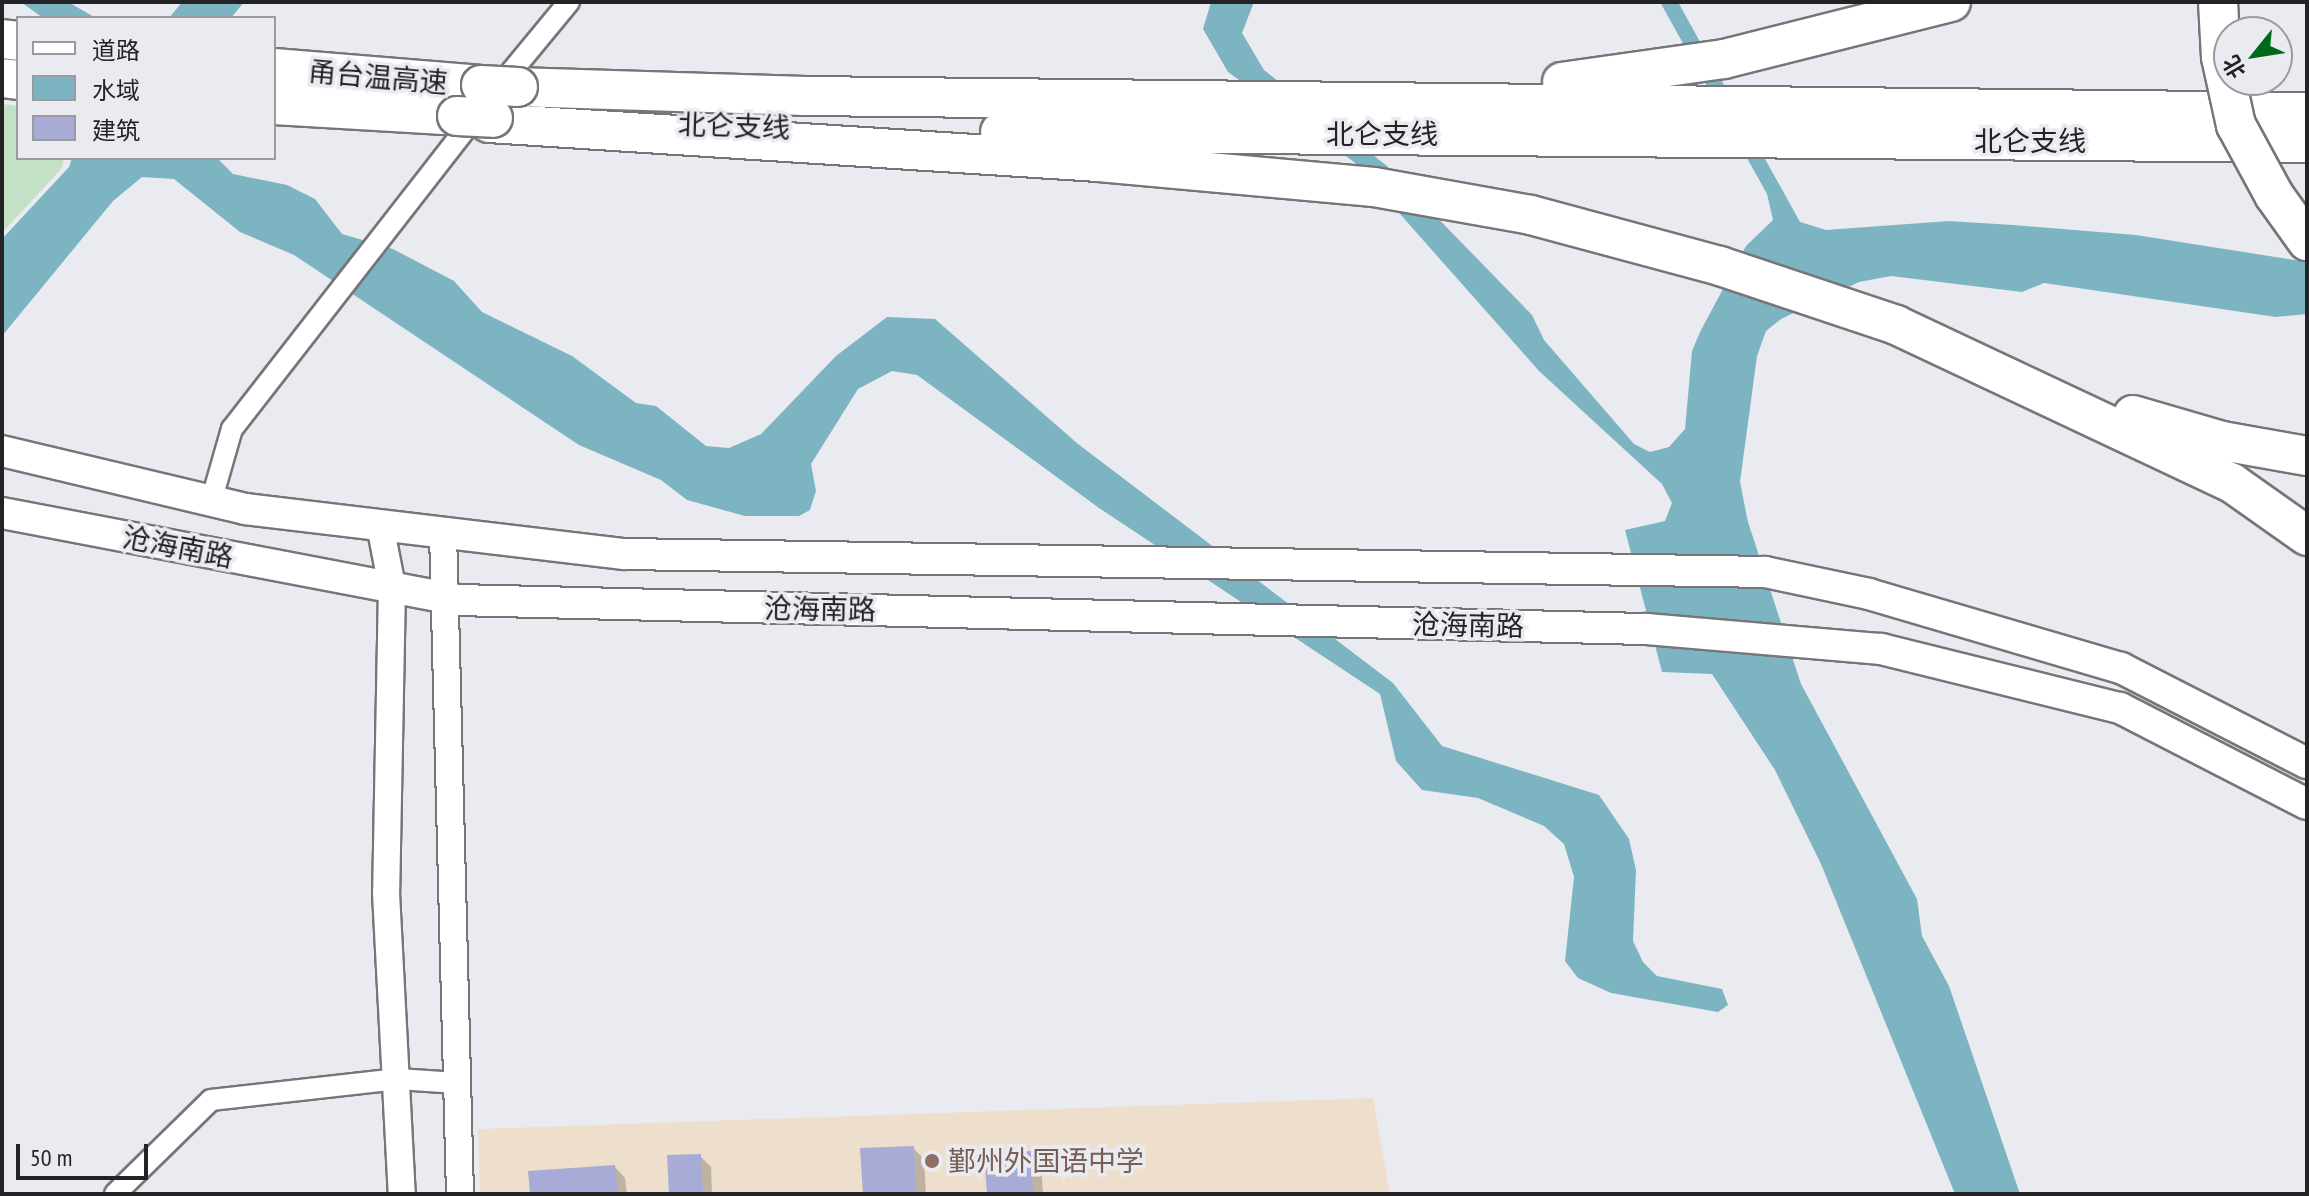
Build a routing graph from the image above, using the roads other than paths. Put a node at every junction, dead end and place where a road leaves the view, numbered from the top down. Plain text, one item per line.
1 (569, 2) edge
2 (1951, 2) edge
3 (2218, 2) edge
4 (276, 68) edge
5 (803, 96) junction
6 (276, 105) edge
7 (482, 108) junction
8 (2307, 112) edge
9 (2307, 143) edge
10 (2307, 241) edge
11 (2027, 384) junction
12 (2, 451) edge
13 (2307, 456) edge
14 (211, 502) junction
15 (2, 513) edge
16 (380, 525) junction
17 (443, 532) junction
18 (2307, 536) edge
19 (392, 587) junction
20 (446, 598) junction
21 (2307, 763) edge
22 (2307, 804) edge
23 (398, 1079) junction
24 (457, 1083) junction
25 (115, 1194) edge
26 (402, 1194) edge
27 (460, 1194) edge

1 - 14 street
2 - 5 highway
3 - 10 highway, bridge
4 - 7 highway, 甬台温高速
5 - 7 highway, 北仑支线
5 - 8 highway, 北仑支线
6 - 7 highway, 甬台温高速
7 - 9 highway, 北仑支线
7 - 11 highway
11 - 13 highway
11 - 18 highway
12 - 14 main road, 沧海南路
14 - 16 main road, 沧海南路
15 - 19 main road, 沧海南路
16 - 17 main road, 沧海南路
16 - 19 street
17 - 20 street
17 - 21 main road, 沧海南路
19 - 20 main road, 沧海南路
19 - 23 street
20 - 22 main road, 沧海南路
20 - 24 street
23 - 24 street
23 - 25 street
23 - 26 street
24 - 27 street

